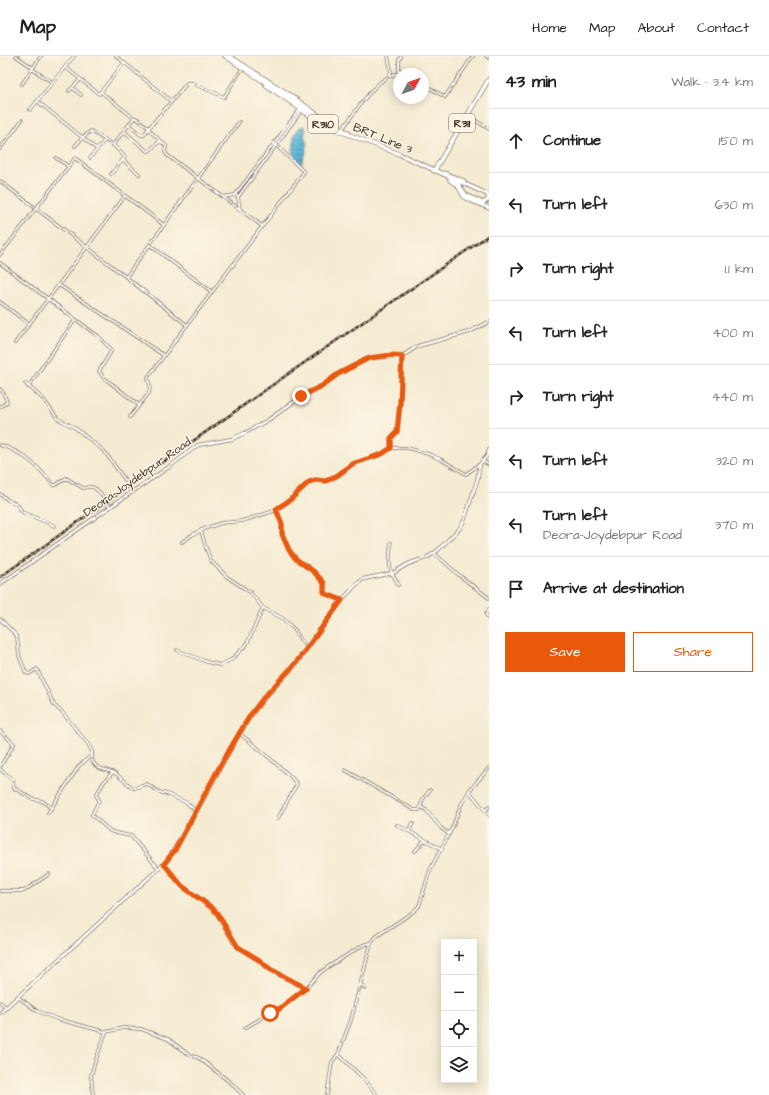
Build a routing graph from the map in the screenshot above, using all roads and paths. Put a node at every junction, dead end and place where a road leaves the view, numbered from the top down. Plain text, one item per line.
1 (16, 56) edge
2 (41, 56) edge
3 (74, 56) edge
4 (116, 56) edge
5 (121, 56) edge
6 (222, 56) edge
7 (225, 56) edge
8 (229, 56) edge
9 (388, 56) edge
10 (401, 56) edge
11 (473, 56) edge
12 (486, 56) edge
13 (489, 58) edge
14 (119, 59) junction
15 (124, 63) junction
16 (65, 67) junction
17 (399, 68) edge
18 (33, 69) junction
19 (242, 69) junction
20 (393, 74) edge
21 (389, 76) junction
22 (489, 78) edge
23 (80, 80) junction
24 (52, 82) junction
25 (22, 84) dead end
26 (73, 88) junction
27 (429, 88) edge
28 (69, 92) dead end
29 (100, 92) junction
30 (81, 95) dead end
31 (37, 101) junction
32 (171, 101) junction
33 (30, 110) dead end
34 (301, 110) junction
35 (466, 116) junction
36 (134, 118) junction
37 (22, 120) dead end
38 (239, 122) dead end
39 (129, 125) junction
40 (148, 128) junction
41 (489, 129) edge
42 (342, 130) junction
43 (124, 131) junction
44 (83, 137) junction
45 (105, 140) junction
46 (160, 141) junction
47 (113, 145) junction
48 (276, 145) junction
49 (75, 146) dead end
50 (0, 149) edge
51 (98, 149) junction
52 (56, 158) dead end
53 (90, 158) dead end
54 (123, 160) junction
55 (68, 166) junction
56 (434, 171) junction
57 (111, 174) dead end
58 (139, 174) dead end
59 (199, 179) junction
60 (0, 181) edge
61 (456, 181) junction
62 (470, 187) junction
63 (465, 193) junction
64 (489, 193) edge
65 (125, 196) junction
66 (237, 196) junction
67 (223, 197) junction
68 (489, 203) edge
69 (483, 206) junction
70 (35, 208) junction
71 (489, 208) edge
72 (240, 210) junction
73 (164, 225) junction
74 (262, 226) junction
75 (150, 245) junction
76 (86, 247) junction
77 (0, 255) edge
78 (0, 263) edge
79 (126, 277) junction
80 (59, 285) junction
81 (212, 292) junction
82 (48, 299) junction
83 (0, 302) edge
84 (75, 320) junction
85 (489, 322) edge
86 (29, 324) junction
87 (187, 325) junction
88 (15, 343) dead end
89 (163, 355) junction
90 (402, 356) junction
91 (25, 383) dead end
92 (28, 387) junction
93 (0, 389) edge
94 (139, 405) junction
95 (0, 407) edge
96 (130, 417) dead end
97 (0, 445) edge
98 (391, 448) junction
99 (489, 450) edge
100 (481, 463) junction
101 (489, 465) edge
102 (128, 484) dead end
103 (0, 494) edge
104 (110, 506) junction
105 (276, 509) junction
106 (55, 526) dead end
107 (201, 530) junction
108 (182, 542) dead end
109 (391, 543) dead end
110 (434, 553) junction
111 (391, 573) junction
112 (0, 584) edge
113 (398, 585) dead end
114 (489, 598) edge
115 (342, 600) junction
116 (263, 608) junction
117 (489, 609) edge
118 (0, 619) edge
119 (489, 620) edge
120 (308, 647) junction
121 (177, 650) dead end
122 (0, 731) edge
123 (239, 734) junction
124 (92, 755) junction
125 (0, 768) edge
126 (489, 768) edge
127 (344, 770) dead end
128 (113, 772) junction
129 (430, 790) dead end
130 (469, 791) junction
131 (50, 807) junction
132 (421, 807) junction
133 (489, 807) edge
134 (485, 810) junction
135 (196, 811) junction
136 (48, 813) dead end
137 (489, 815) edge
138 (278, 818) dead end
139 (413, 823) dead end
140 (397, 825) dead end
141 (409, 831) junction
142 (449, 834) junction
143 (425, 840) junction
144 (442, 849) junction
145 (415, 851) dead end
146 (164, 864) junction
147 (159, 869) junction
148 (49, 874) dead end
149 (0, 890) edge
150 (371, 943) junction
151 (360, 983) junction
152 (306, 988) junction
153 (365, 989) dead end
154 (18, 997) junction
155 (0, 1002) edge
156 (7, 1008) junction
157 (0, 1013) edge
158 (245, 1028) dead end
159 (106, 1032) junction
160 (338, 1054) junction
161 (93, 1095) edge
162 (243, 1095) edge
163 (327, 1095) edge
164 (377, 1095) edge

1 - 18 street
2 - 18 street
3 - 16 street
4 - 14 street
5 - 14 street
6 - 19 main road, R310
7 - 56 main road, BRT Line 3
8 - 42 main road, R310
9 - 21 street
10 - 17 street
11 - 27 street
12 - 13 street
14 - 15 street
15 - 29 street
15 - 32 street
16 - 23 street
16 - 24 street
18 - 24 street
18 - 25 street
19 - 32 street
19 - 34 main road, R310
20 - 21 street
21 - 42 street
22 - 35 main road, R311
23 - 26 street
23 - 29 street
24 - 31 street
26 - 28 street
26 - 30 street
29 - 36 street
31 - 33 street
31 - 44 street
32 - 40 street
34 - 48 street
34 - 56 main road, R310
34 - 66 street
35 - 41 street
35 - 56 main road, R311
36 - 39 street
36 - 40 street
37 - 50 street
38 - 59 street
39 - 40 street
39 - 43 street
40 - 46 street
42 - 56 main road, R310
43 - 46 street
43 - 47 street
44 - 45 street
44 - 49 street
44 - 51 street
45 - 47 street
45 - 51 street
46 - 59 street
47 - 54 street
48 - 66 street
48 - 74 street
51 - 53 street
52 - 55 street
54 - 57 street
54 - 58 street
55 - 65 street
55 - 70 street
56 - 61 main road, BRT Line 3
56 - 64 main road, R310
56 - 69 main road, R310
59 - 67 street
59 - 73 street
60 - 70 street
61 - 62 main road, BRT Line 3
61 - 63 main road, BRT Line 3
62 - 63 main road
62 - 63 main road, BRT Line 3
65 - 73 street
65 - 76 street
66 - 67 street
66 - 72 street
67 - 72 street
68 - 69 main road
69 - 71 main road, R310
70 - 76 street
70 - 77 street
72 - 74 street
73 - 75 street
74 - 81 street
75 - 79 street
75 - 81 street
76 - 79 street
76 - 80 street
78 - 82 street
79 - 87 street
80 - 82 street
80 - 89 street
81 - 87 street
82 - 84 street
82 - 86 street
83 - 86 street
84 - 92 street
84 - 94 street
85 - 90 street
86 - 88 street
87 - 89 street
89 - 94 street
90 - 98 street
90 - 104 street, Deora-Joydebpur Road
91 - 92 street
92 - 102 street
93 - 95 street
94 - 96 street
97 - 104 street
98 - 100 street
98 - 105 street
99 - 100 street
100 - 101 street
100 - 110 street
103 - 106 street
104 - 112 street, Deora-Joydebpur Road
105 - 107 street
105 - 115 street
107 - 108 street
107 - 116 street
109 - 111 street
110 - 111 street
110 - 114 street
111 - 113 street
111 - 115 street
115 - 120 street
116 - 120 street
116 - 121 street
117 - 119 street
118 - 124 street
120 - 123 street
122 - 125 street
123 - 135 street
123 - 138 street
124 - 128 street
124 - 131 street
125 - 131 street
126 - 130 street
127 - 132 street
128 - 135 street
128 - 147 street
129 - 132 street
130 - 134 street
130 - 142 street
131 - 136 street
132 - 142 street
133 - 134 street
134 - 137 street
135 - 146 street
139 - 141 street
140 - 141 street
141 - 143 street
142 - 144 street
143 - 144 street
143 - 145 street
144 - 150 street
146 - 147 street
146 - 152 street
147 - 154 street
148 - 149 street
150 - 151 street
150 - 152 street
151 - 153 street
151 - 160 street
152 - 158 street
154 - 156 street
154 - 159 street
155 - 156 street
156 - 157 street
159 - 161 street
159 - 162 street
160 - 163 street
160 - 164 street

